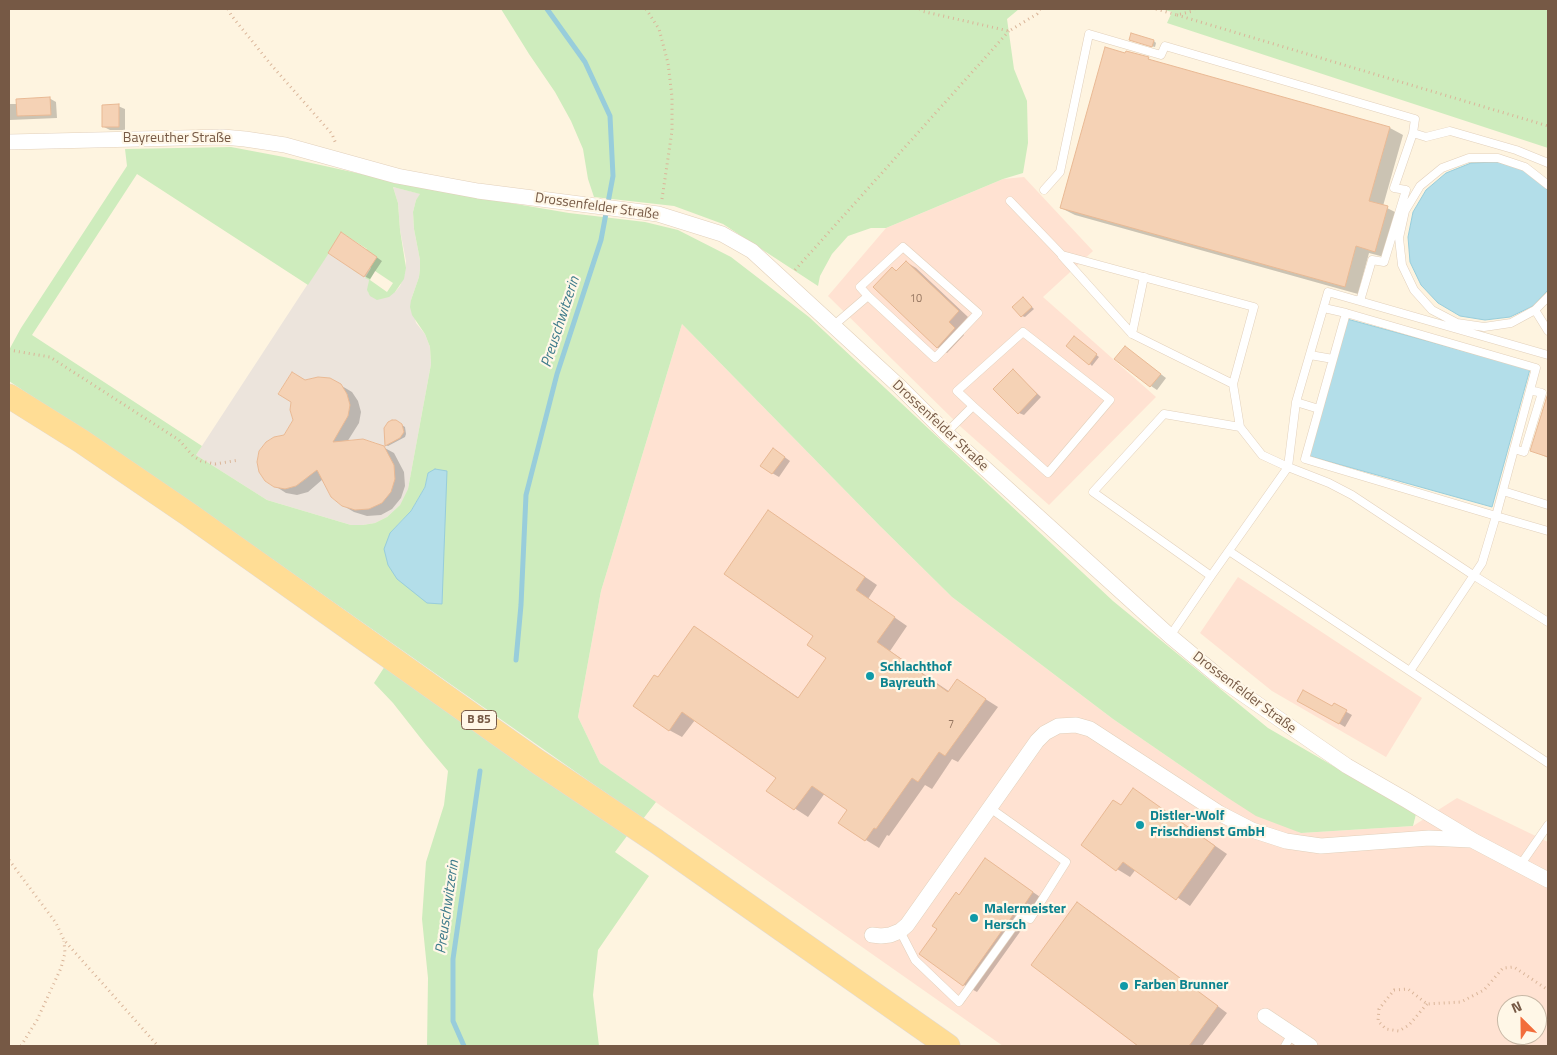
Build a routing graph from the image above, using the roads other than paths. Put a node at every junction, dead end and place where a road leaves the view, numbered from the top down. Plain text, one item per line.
1 (1412, 133) junction
2 (9, 142) edge
3 (1516, 150) junction
4 (344, 161) joint
5 (1512, 162) junction
6 (1548, 163) edge
7 (1548, 185) edge
8 (1044, 190) dead end
9 (1010, 201) dead end
10 (1402, 210) junction
11 (1062, 255) junction
12 (1144, 277) junction
13 (868, 296) junction
14 (1548, 297) edge
15 (1360, 301) junction
16 (1324, 308) junction
17 (1536, 310) junction
18 (1346, 313) junction
19 (1442, 325) junction
20 (833, 326) junction
21 (1456, 326) junction
22 (1548, 331) edge
23 (1132, 334) junction
24 (1438, 340) junction
25 (1546, 354) edge
26 (1310, 355) junction
27 (1333, 359) junction
28 (1536, 368) junction
29 (1233, 384) junction
30 (1530, 390) junction
31 (9, 396) edge
32 (1296, 402) junction
33 (973, 406) junction
34 (1319, 409) junction
35 (1240, 427) junction
36 (946, 433) junction
37 (1514, 449) junction
38 (1288, 467) junction
39 (1503, 491) junction
40 (1548, 505) edge
41 (1496, 516) junction
42 (1548, 532) edge
43 (1229, 551) junction
44 (1473, 575) junction
45 (1211, 576) junction
46 (1548, 622) edge
47 (1170, 636) junction
48 (1410, 671) junction
49 (1548, 763) edge
50 (990, 808) junction
51 (1548, 825) edge
52 (1474, 841) junction
53 (1521, 864) junction
54 (1548, 880) edge
55 (900, 931) junction
56 (872, 935) dead end
57 (1265, 1016) dead end
58 (1289, 1040) edge
59 (948, 1046) edge
60 (1310, 1046) edge

1 - 3 lane
1 - 8 lane
1 - 10 lane
2 - 4 street, Bayreuther Straße
3 - 5 lane
3 - 6 lane
4 - 20 street, Drossenfelder Straße
5 - 7 lane
5 - 10 lane
9 - 11 lane
10 - 15 lane
10 - 21 lane
11 - 12 lane
11 - 23 lane
12 - 23 lane
12 - 29 lane
13 - 13 lane
13 - 20 lane
14 - 17 lane
15 - 16 lane
15 - 19 lane
16 - 18 lane
16 - 26 lane
17 - 21 lane
17 - 22 lane
18 - 24 lane
18 - 27 lane
19 - 21 lane
19 - 24 lane
20 - 36 street, Drossenfelder Straße
21 - 25 lane
23 - 29 lane
24 - 28 lane
25 - 28 lane
26 - 27 lane
26 - 32 lane
27 - 34 lane
28 - 30 lane
29 - 35 lane
30 - 37 lane
30 - 37 lane
31 - 59 main road, B 85
32 - 34 lane
32 - 38 lane
33 - 33 lane
33 - 36 lane
34 - 41 lane
35 - 38 lane
35 - 45 lane
36 - 47 street, Drossenfelder Straße
37 - 39 lane
38 - 43 lane
38 - 44 lane
39 - 40 lane
39 - 41 lane
41 - 42 lane
41 - 44 lane
43 - 45 lane
43 - 48 lane
44 - 46 lane
44 - 48 lane
45 - 47 lane
47 - 52 street, Drossenfelder Straße
48 - 49 lane
50 - 52 street, Drossenfelder Straße
50 - 55 street, Drossenfelder Straße
50 - 55 lane
51 - 53 lane
52 - 53 street, Drossenfelder Straße
53 - 54 street, Drossenfelder Straße
55 - 56 street
57 - 58 street
58 - 60 street

